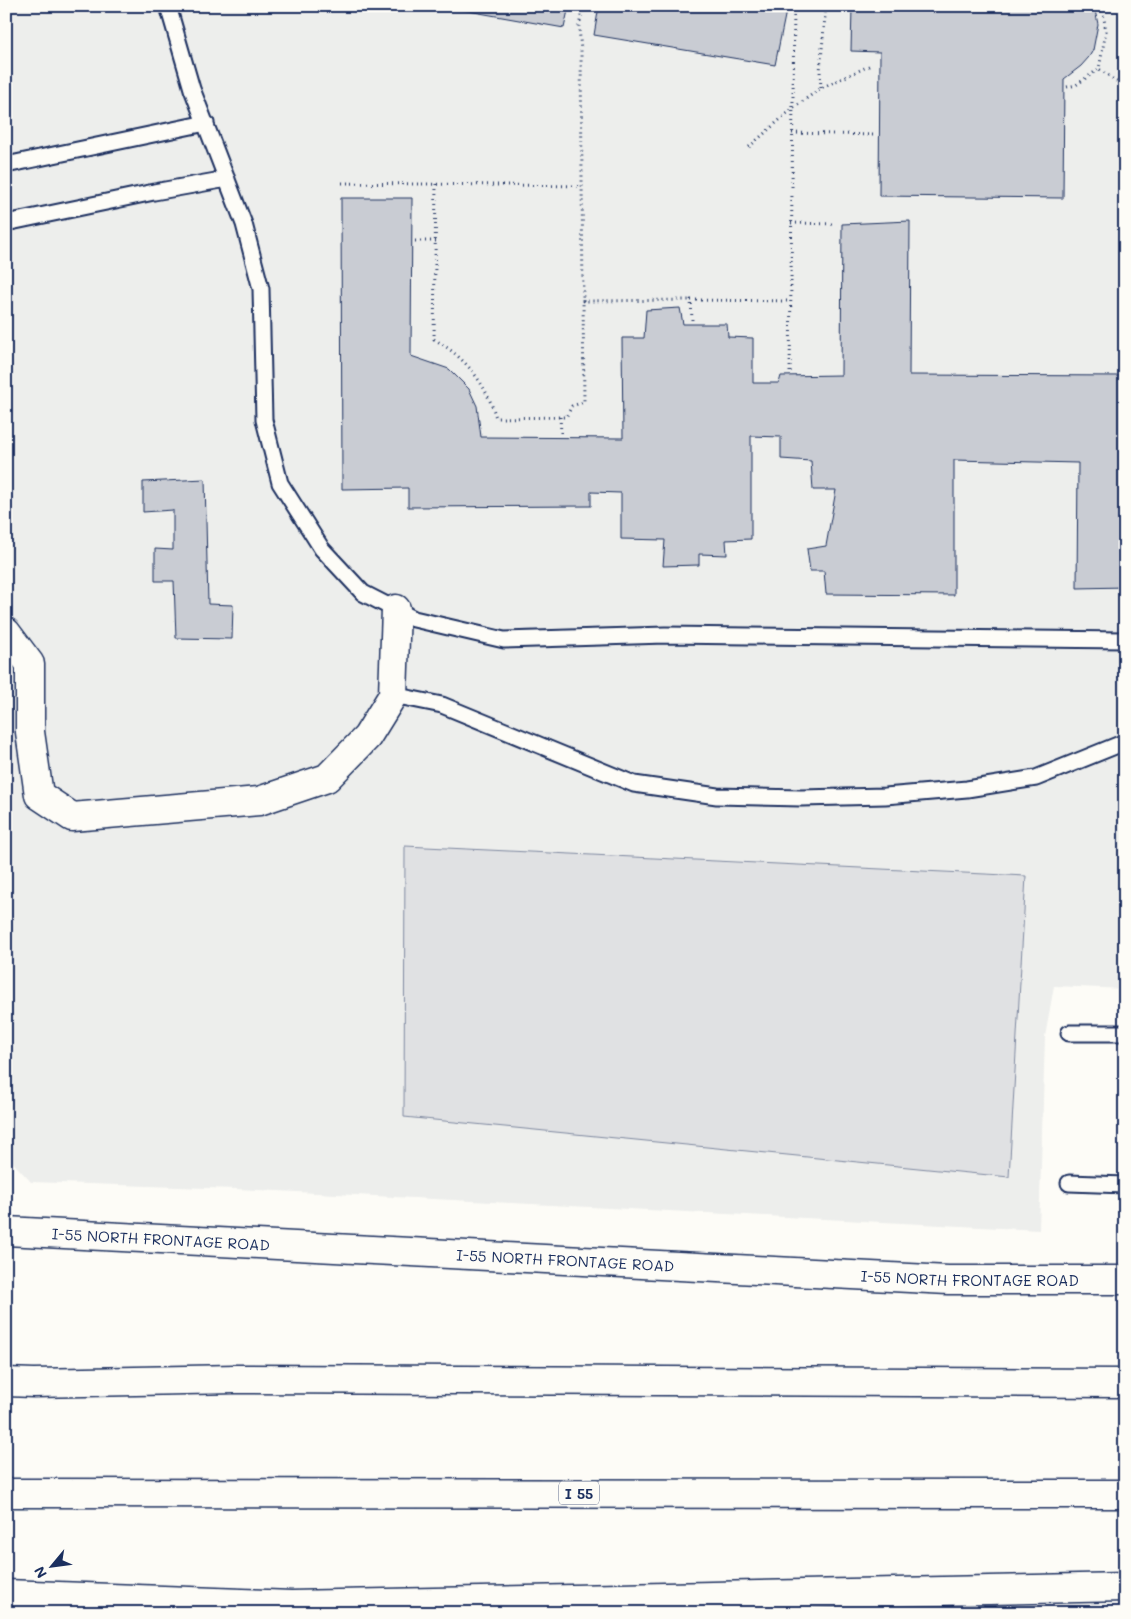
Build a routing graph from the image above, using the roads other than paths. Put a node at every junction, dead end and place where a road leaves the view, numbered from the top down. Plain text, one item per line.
1 (168, 6) edge
2 (206, 123) junction
3 (6, 165) edge
4 (227, 179) junction
5 (6, 223) edge
6 (396, 609) junction
7 (6, 632) edge
8 (1125, 640) edge
9 (393, 695) junction
10 (1125, 742) edge
11 (1069, 1033) dead end
12 (1125, 1033) edge
13 (1069, 1183) dead end
14 (1125, 1185) edge
15 (6, 1231) edge
16 (1125, 1280) edge
17 (6, 1382) edge
18 (1125, 1383) edge
19 (6, 1493) edge
20 (1125, 1494) edge
21 (1125, 1587) edge
22 (6, 1594) edge
23 (292, 1609) edge

1 - 2 lane
2 - 3 lane
2 - 4 lane
4 - 5 lane
4 - 6 lane
6 - 8 lane
6 - 9 main road
7 - 9 main road
9 - 10 lane
11 - 12 lane
13 - 14 lane
15 - 16 main road, I-55 NORTH FRONTAGE ROAD
17 - 18 main road
19 - 20 main road, I 55
21 - 23 main road
22 - 23 main road

